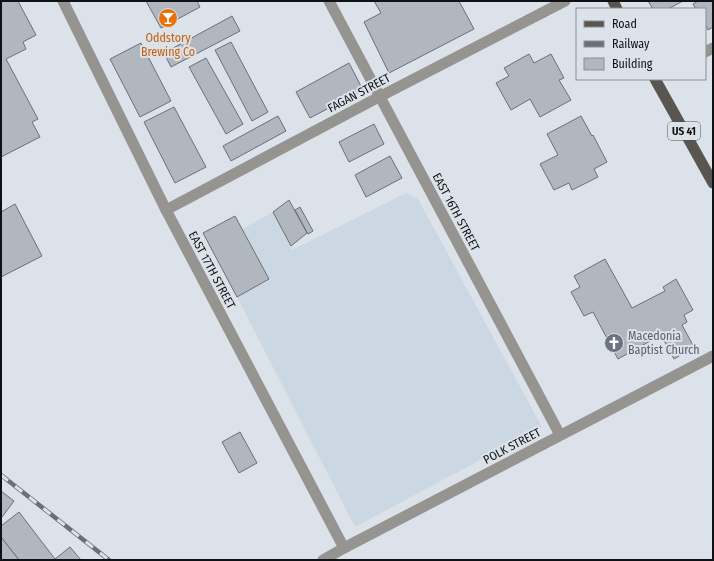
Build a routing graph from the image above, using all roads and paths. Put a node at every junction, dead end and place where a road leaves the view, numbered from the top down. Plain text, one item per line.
1 (63, 1) edge
2 (329, 1) edge
3 (566, 1) edge
4 (656, 80) edge
5 (379, 96) junction
6 (713, 183) edge
7 (166, 210) junction
8 (713, 356) edge
9 (560, 435) junction
10 (344, 548) junction
11 (323, 560) edge

1 - 7 street, EAST 17TH STREET
2 - 5 street, EAST 16TH STREET
3 - 5 street, FAGAN STREET
4 - 6 main road, US 41
5 - 7 street, FAGAN STREET
5 - 9 street, EAST 16TH STREET
7 - 10 street, EAST 17TH STREET
8 - 9 street, POLK STREET
9 - 10 street, POLK STREET
10 - 11 street, POLK STREET

